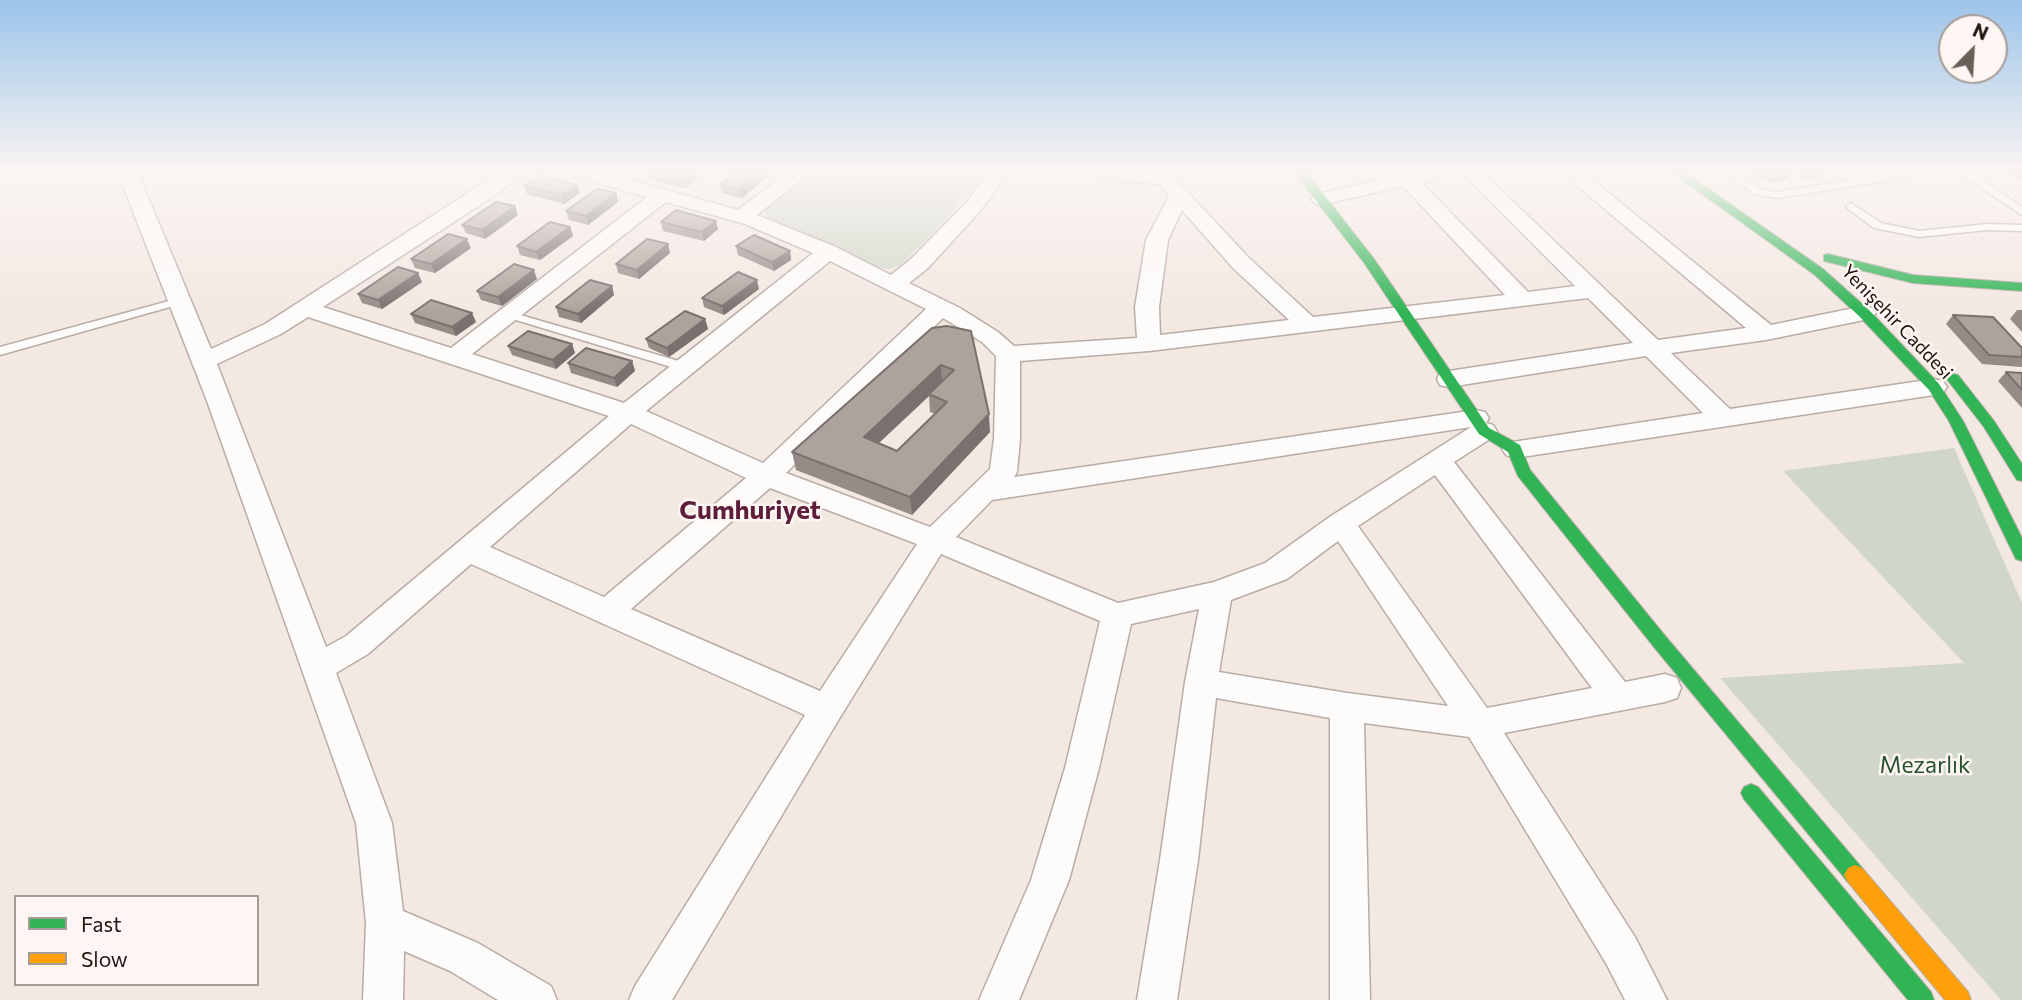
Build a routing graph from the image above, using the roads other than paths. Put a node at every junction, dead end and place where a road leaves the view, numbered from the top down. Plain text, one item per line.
1 (147, 220) edge
2 (444, 220) edge
3 (632, 220) edge
4 (749, 220) edge
5 (961, 220) edge
6 (1163, 220) edge
7 (1205, 220) edge
8 (1337, 220) edge
9 (1446, 220) edge
10 (1520, 220) edge
11 (1629, 220) edge
12 (1745, 220) edge
13 (1774, 220) edge
14 (1869, 220) edge
15 (2022, 228) edge
16 (1789, 230) dead end
17 (1811, 246) dead end
18 (828, 252) junction
19 (1828, 258) junction
20 (1854, 280) dead end
21 (1960, 284) junction
22 (891, 285) junction
23 (2022, 287) edge
24 (1593, 291) junction
25 (1907, 297) dead end
26 (1522, 299) junction
27 (180, 301) junction
28 (941, 307) junction
29 (306, 309) junction
30 (1405, 313) junction
31 (1864, 313) junction
32 (510, 315) junction
33 (1307, 324) junction
34 (1766, 333) junction
35 (1149, 344) junction
36 (1652, 348) junction
37 (0, 351) edge
38 (1008, 354) junction
39 (455, 356) junction
40 (205, 361) junction
41 (685, 367) junction
42 (1937, 376) junction
43 (1449, 379) junction
44 (628, 414) junction
45 (1725, 419) junction
46 (1482, 433) junction
47 (1515, 449) junction
48 (1438, 460) junction
49 (766, 476) junction
50 (2022, 476) edge
51 (985, 491) junction
52 (1341, 523) junction
53 (935, 540) junction
54 (468, 550) junction
55 (2022, 555) edge
56 (1217, 593) junction
57 (607, 612) junction
58 (1117, 615) junction
59 (317, 668) junction
60 (1201, 682) junction
61 (1665, 688) dead end
62 (1617, 696) junction
63 (1347, 707) junction
64 (827, 709) junction
65 (1479, 724) junction
66 (1745, 785) dead end
67 (384, 923) junction
68 (383, 1000) edge
69 (537, 1000) edge
70 (649, 1000) edge
71 (999, 1000) edge
72 (1157, 1000) edge
73 (1350, 1000) edge
74 (1647, 1000) edge
75 (1923, 1000) edge
76 (1960, 1000) edge

1 - 27 street
2 - 29 street
3 - 32 street
4 - 18 street
5 - 22 street
6 - 35 street
7 - 33 street
8 - 30 main road
9 - 26 street
10 - 24 street
11 - 34 street
12 - 31 main road, Yenişehir Caddesi
13 - 16 main road
14 - 15 lane
17 - 19 main road, Yenişehir Caddesi
18 - 22 street
18 - 41 street
19 - 20 main road, Yenişehir Caddesi
19 - 21 main road
21 - 23 main road
21 - 25 main road
22 - 28 street
24 - 26 street
24 - 36 street
26 - 30 street
27 - 37 lane
27 - 40 street
28 - 38 street
28 - 49 street
29 - 39 street
29 - 40 street
30 - 33 street
30 - 43 main road
31 - 34 street
31 - 42 main road, Yenişehir Caddesi
32 - 39 street
32 - 41 lane
33 - 35 street
34 - 36 street
35 - 38 street
36 - 43 street
36 - 45 street
38 - 51 street
39 - 44 street
40 - 59 street
41 - 44 street
42 - 45 street
42 - 50 main road, Yenişehir Caddesi
42 - 55 main road, Yenişehir Caddesi
43 - 46 main road
44 - 49 street
44 - 54 street
45 - 47 street
46 - 47 main road
46 - 48 street
46 - 51 street
47 - 76 main road
48 - 52 street
48 - 62 street
49 - 53 street
49 - 57 street
51 - 53 street
52 - 56 street
52 - 65 street
53 - 58 street
53 - 64 street
54 - 57 street
54 - 59 street
56 - 58 street
56 - 60 street
57 - 64 street
58 - 71 street
59 - 67 street
60 - 63 street
60 - 72 street
61 - 62 street
62 - 65 street
63 - 65 street
63 - 73 street
64 - 70 street
65 - 74 street
66 - 75 main road
67 - 68 street
67 - 69 street

